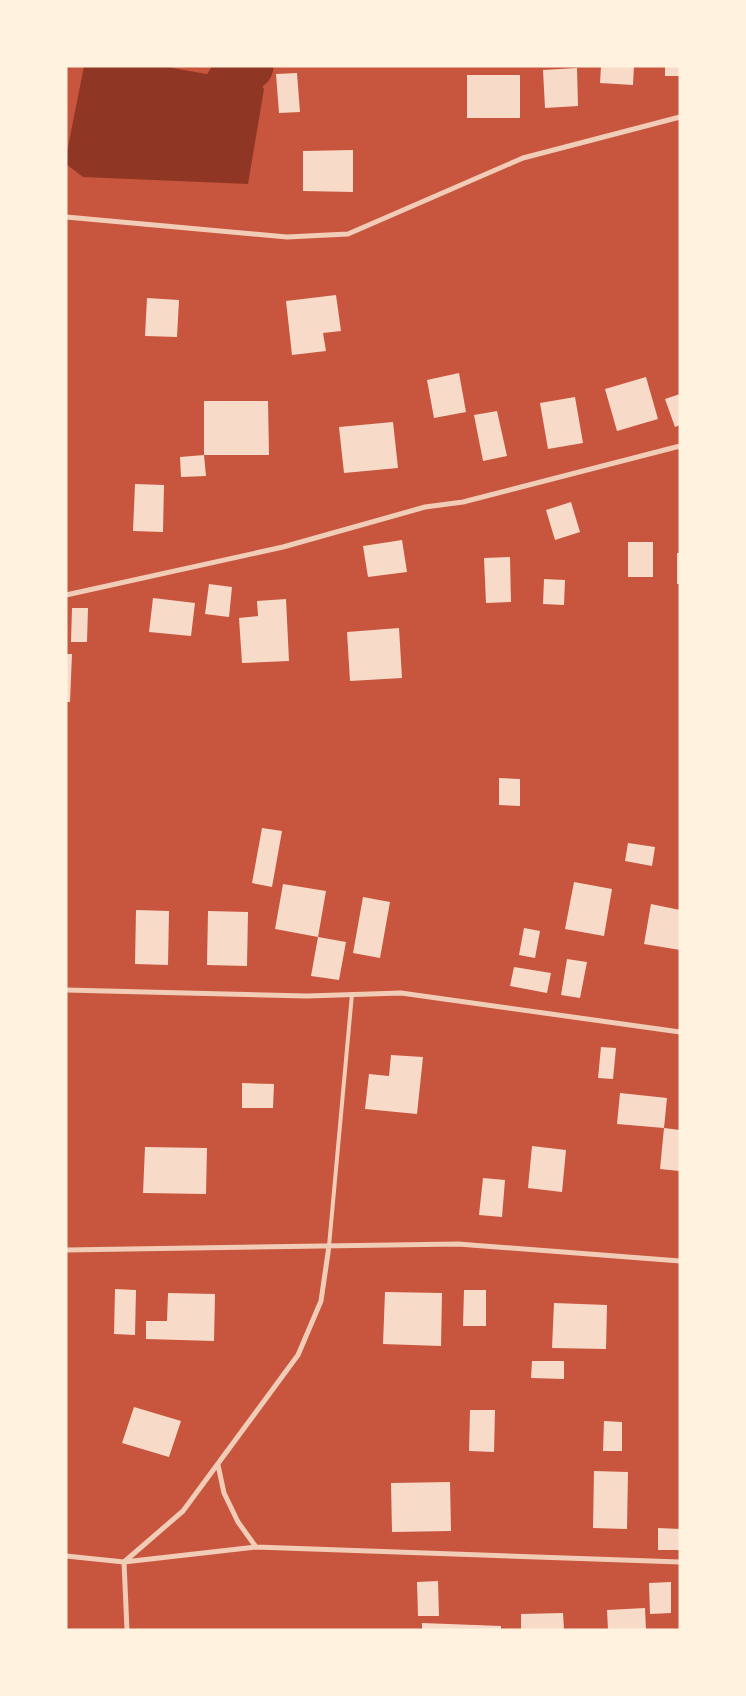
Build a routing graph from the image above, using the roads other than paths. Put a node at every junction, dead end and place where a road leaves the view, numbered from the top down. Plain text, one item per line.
1 (680, 117) edge
2 (66, 217) edge
3 (680, 446) edge
4 (66, 595) edge
5 (66, 990) edge
6 (352, 994) junction
7 (680, 1032) edge
8 (329, 1246) junction
9 (66, 1250) edge
10 (680, 1261) edge
11 (218, 1465) junction
12 (256, 1547) junction
13 (66, 1556) edge
14 (124, 1562) junction
15 (680, 1562) edge
16 (127, 1630) edge

1 - 2 street
3 - 4 street
5 - 6 street
6 - 7 street
6 - 8 lane
8 - 9 street
8 - 10 street
8 - 11 street
11 - 12 street
11 - 14 street
12 - 14 street
12 - 15 street
13 - 14 street
14 - 16 street

